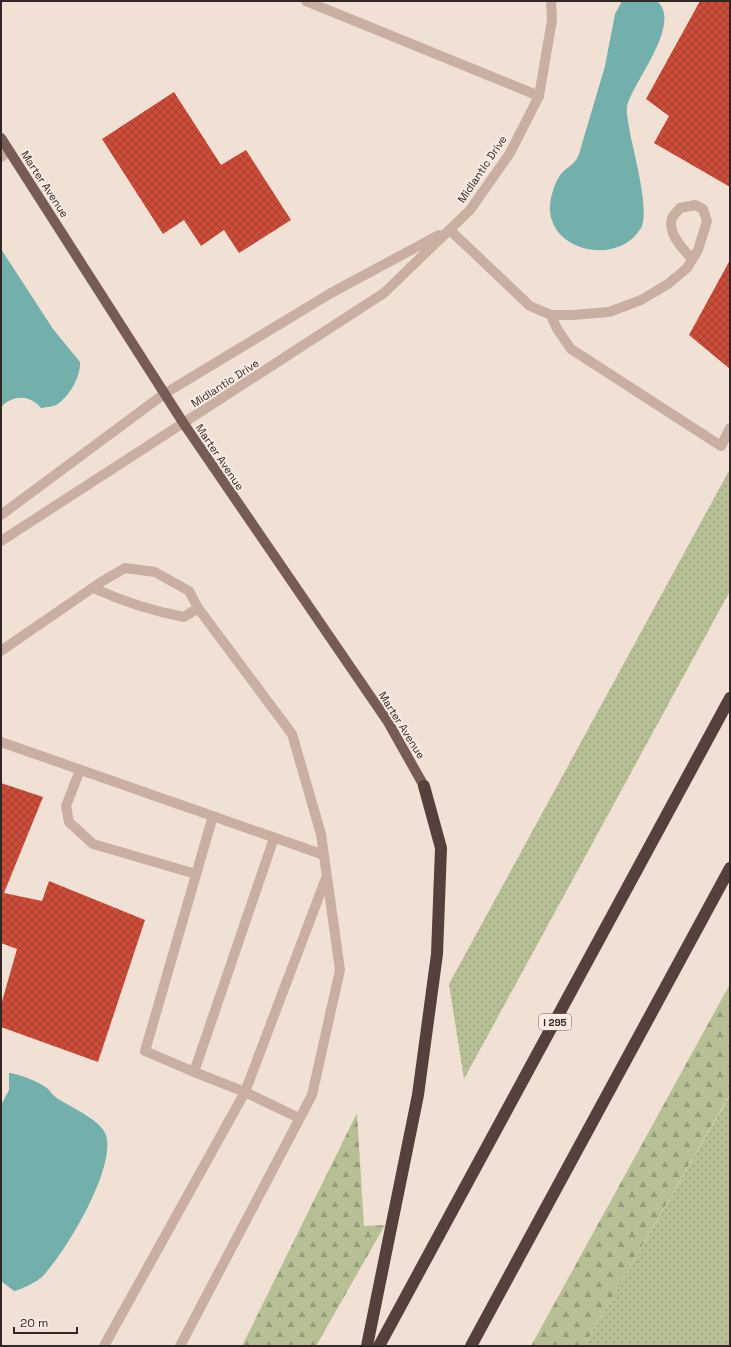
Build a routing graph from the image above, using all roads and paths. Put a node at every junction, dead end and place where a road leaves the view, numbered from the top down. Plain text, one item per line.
1 (306, 1) edge
2 (551, 1) edge
3 (539, 96) junction
4 (1, 138) edge
5 (5, 154) edge
6 (450, 230) junction
7 (692, 259) junction
8 (551, 315) junction
9 (164, 394) junction
10 (184, 424) junction
11 (730, 428) edge
12 (1, 515) edge
13 (1, 541) edge
14 (93, 588) junction
15 (198, 608) junction
16 (1, 651) edge
17 (730, 698) edge
18 (1, 742) edge
19 (80, 770) junction
20 (424, 786) joint
21 (213, 816) junction
22 (274, 838) junction
23 (324, 855) junction
24 (730, 868) edge
25 (196, 874) junction
26 (327, 876) junction
27 (194, 1072) junction
28 (245, 1092) junction
29 (299, 1118) junction
30 (104, 1346) edge
31 (180, 1346) edge
32 (367, 1346) edge
33 (379, 1346) edge
34 (471, 1346) edge

1 - 3 street
2 - 3 street, Midlantic Drive
3 - 6 street, Midlantic Drive
4 - 5 main road, Marter Avenue
5 - 9 main road, Marter Avenue
6 - 8 street
6 - 9 street, Midlantic Drive
6 - 10 street, Midlantic Drive
7 - 7 street
7 - 8 street
8 - 11 street
9 - 10 main road, Marter Avenue
9 - 12 street, Midlantic Drive
10 - 13 street, Midlantic Drive
10 - 20 main road, Marter Avenue
14 - 15 street
14 - 15 street
14 - 16 street
15 - 23 street
17 - 33 highway, I 295
18 - 19 street
19 - 21 street
19 - 25 street
20 - 32 highway
21 - 22 street
21 - 25 street
22 - 23 street
22 - 27 street
23 - 26 street
24 - 34 highway
25 - 27 street
26 - 28 street
26 - 29 street
27 - 28 street
28 - 29 street
28 - 30 street
29 - 31 street

